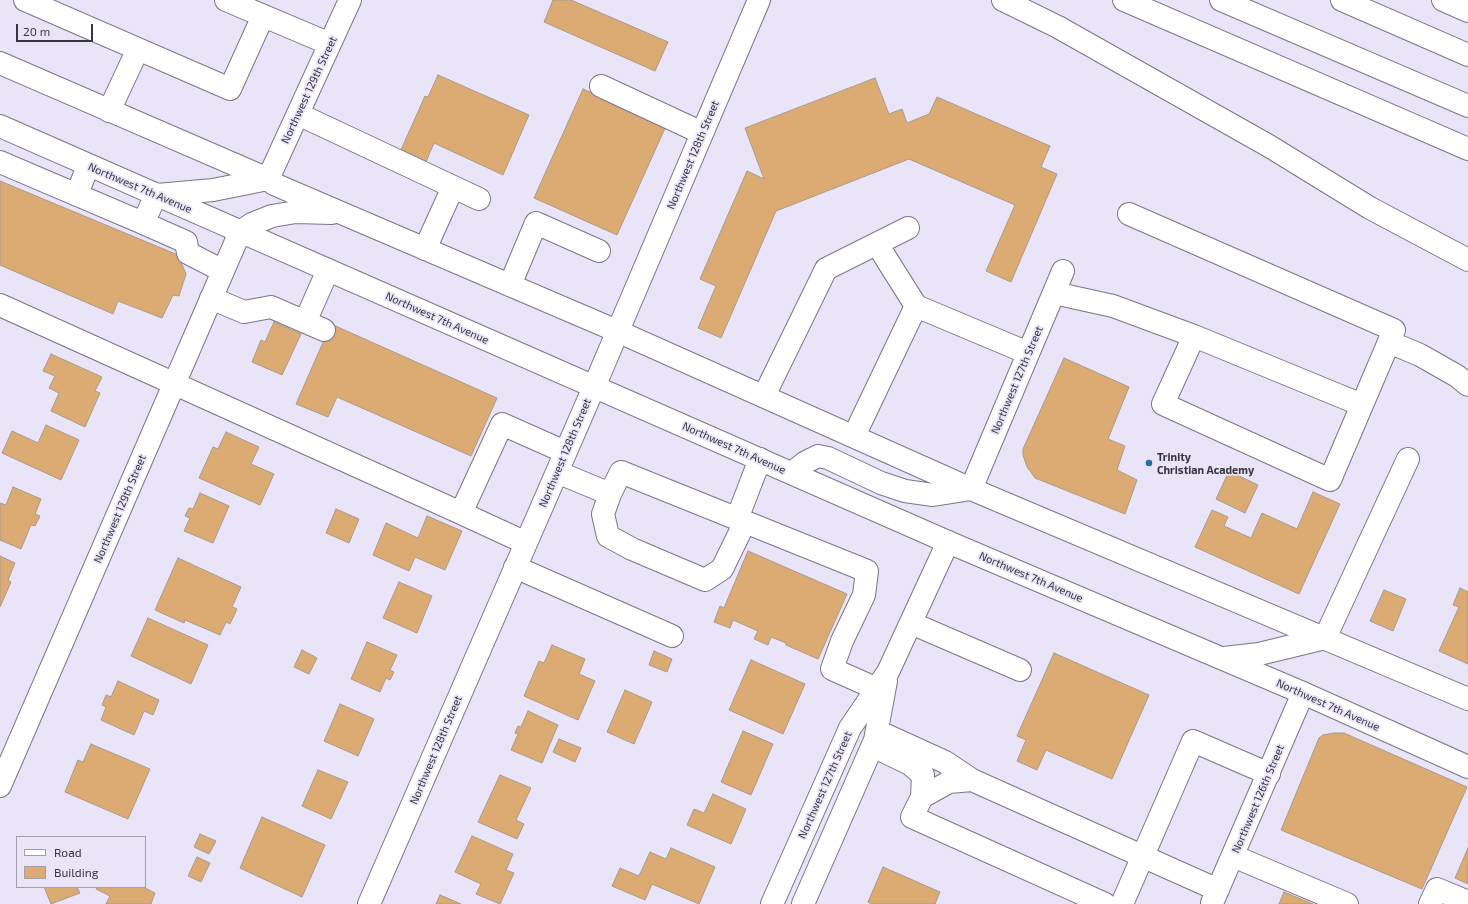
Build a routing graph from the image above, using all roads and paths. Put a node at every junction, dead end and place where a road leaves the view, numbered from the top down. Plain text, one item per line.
1 (25, 0) edge
2 (226, 0) edge
3 (350, 0) edge
4 (759, 0) edge
5 (1003, 0) edge
6 (1124, 0) edge
7 (1221, 0) edge
8 (1342, 0) edge
9 (1444, 0) edge
10 (1468, 11) edge
11 (263, 16) junction
12 (330, 44) junction
13 (138, 49) junction
14 (1468, 55) edge
15 (0, 63) edge
16 (601, 86) dead end
17 (1468, 106) edge
18 (109, 112) junction
19 (298, 114) junction
20 (0, 126) edge
21 (702, 132) junction
22 (1468, 150) edge
23 (0, 162) edge
24 (88, 166) junction
25 (268, 179) junction
26 (453, 187) junction
27 (77, 194) junction
28 (156, 195) junction
29 (479, 199) dead end
30 (343, 213) junction
31 (1129, 214) dead end
32 (143, 223) junction
33 (908, 228) dead end
34 (240, 232) junction
35 (877, 244) junction
36 (425, 249) junction
37 (599, 251) dead end
38 (1468, 260) edge
39 (328, 270) junction
40 (223, 271) junction
41 (1063, 271) dead end
42 (510, 285) junction
43 (1054, 293) junction
44 (212, 298) junction
45 (0, 305) edge
46 (916, 306) junction
47 (617, 331) junction
48 (1194, 336) junction
49 (1389, 342) junction
50 (1028, 353) junction
51 (174, 384) junction
52 (1468, 386) edge
53 (594, 387) junction
54 (764, 396) junction
55 (1362, 404) junction
56 (854, 436) junction
57 (760, 459) junction
58 (1408, 459) dead end
59 (561, 462) junction
60 (792, 473) junction
61 (971, 489) junction
62 (610, 494) junction
63 (461, 513) junction
64 (741, 520) junction
65 (948, 542) junction
66 (526, 543) junction
67 (515, 567) junction
68 (911, 623) junction
69 (672, 636) dead end
70 (1325, 638) junction
71 (1222, 659) junction
72 (1020, 670) dead end
73 (882, 680) junction
74 (1303, 693) junction
75 (1468, 699) edge
76 (874, 738) junction
77 (1468, 766) edge
78 (1269, 774) junction
79 (972, 780) junction
80 (0, 786) edge
81 (922, 797) junction
82 (1233, 856) junction
83 (1143, 857) junction
84 (1215, 897) edge
85 (1468, 902) edge
86 (369, 904) edge
87 (772, 904) edge
88 (803, 904) edge
89 (1105, 904) edge
90 (1122, 904) edge
91 (1347, 904) edge
92 (1430, 904) edge

1 - 13 main road
2 - 11 main road
3 - 12 main road, Northwest 129th Street
4 - 21 main road, Northwest 128th Street
5 - 38 main road
6 - 22 main road
7 - 17 main road
8 - 14 main road
9 - 10 main road
11 - 12 main road
11 - 13 main road
12 - 19 main road, Northwest 129th Street
13 - 18 main road
15 - 18 main road
16 - 21 main road
18 - 25 main road
19 - 25 main road, Northwest 129th Street
19 - 26 main road
20 - 24 main road, Northwest 7th Avenue
21 - 47 main road, Northwest 128th Street
23 - 27 main road
24 - 27 main road
24 - 28 main road, Northwest 7th Avenue
25 - 28 main road
25 - 30 main road
26 - 29 main road
26 - 36 main road
27 - 32 main road
28 - 32 main road
28 - 34 main road, Northwest 7th Avenue
30 - 34 main road
30 - 36 main road
31 - 49 main road
32 - 40 main road
33 - 35 main road
34 - 39 main road, Northwest 7th Avenue
34 - 40 main road, Northwest 129th Street
35 - 46 main road
35 - 54 main road
36 - 42 main road
37 - 42 main road
39 - 44 main road
39 - 53 main road, Northwest 7th Avenue
40 - 44 main road, Northwest 129th Street
41 - 43 main road, Northwest 127th Street
42 - 47 main road
43 - 48 main road
43 - 50 main road, Northwest 127th Street
44 - 51 main road, Northwest 129th Street
45 - 51 main road
46 - 50 main road
46 - 56 main road
47 - 53 main road, Northwest 128th Street
47 - 54 main road
48 - 55 main road
48 - 55 main road
49 - 52 main road
49 - 55 main road
50 - 61 main road, Northwest 127th Street
51 - 63 main road
51 - 80 main road, Northwest 129th Street
53 - 57 main road, Northwest 7th Avenue
53 - 59 main road, Northwest 128th Street
54 - 56 main road
56 - 61 main road
57 - 60 main road, Northwest 7th Avenue
57 - 64 main road
58 - 70 main road
59 - 62 main road
59 - 63 main road
59 - 66 main road, Northwest 128th Street
60 - 61 main road
60 - 65 main road, Northwest 7th Avenue
61 - 70 main road
62 - 64 main road
62 - 64 main road
63 - 66 main road
64 - 73 main road
65 - 68 main road, Northwest 127th Street
65 - 71 main road, Northwest 7th Avenue
66 - 67 main road, Northwest 128th Street
67 - 69 main road
67 - 86 main road, Northwest 128th Street
68 - 72 main road
68 - 73 main road, Northwest 127th Street
70 - 71 main road
70 - 75 main road
71 - 74 main road, Northwest 7th Avenue
73 - 76 main road, Northwest 127th Street
73 - 87 main road, Northwest 127th Street
74 - 77 main road, Northwest 7th Avenue
74 - 78 main road, Northwest 126th Street
76 - 79 main road
76 - 81 main road
76 - 88 main road, Northwest 127th Street
78 - 82 main road, Northwest 126th Street
78 - 83 main road
79 - 81 main road
79 - 83 main road
81 - 89 main road
82 - 84 main road, Northwest 126th Street
82 - 91 main road
83 - 84 main road
83 - 90 main road
85 - 92 main road

